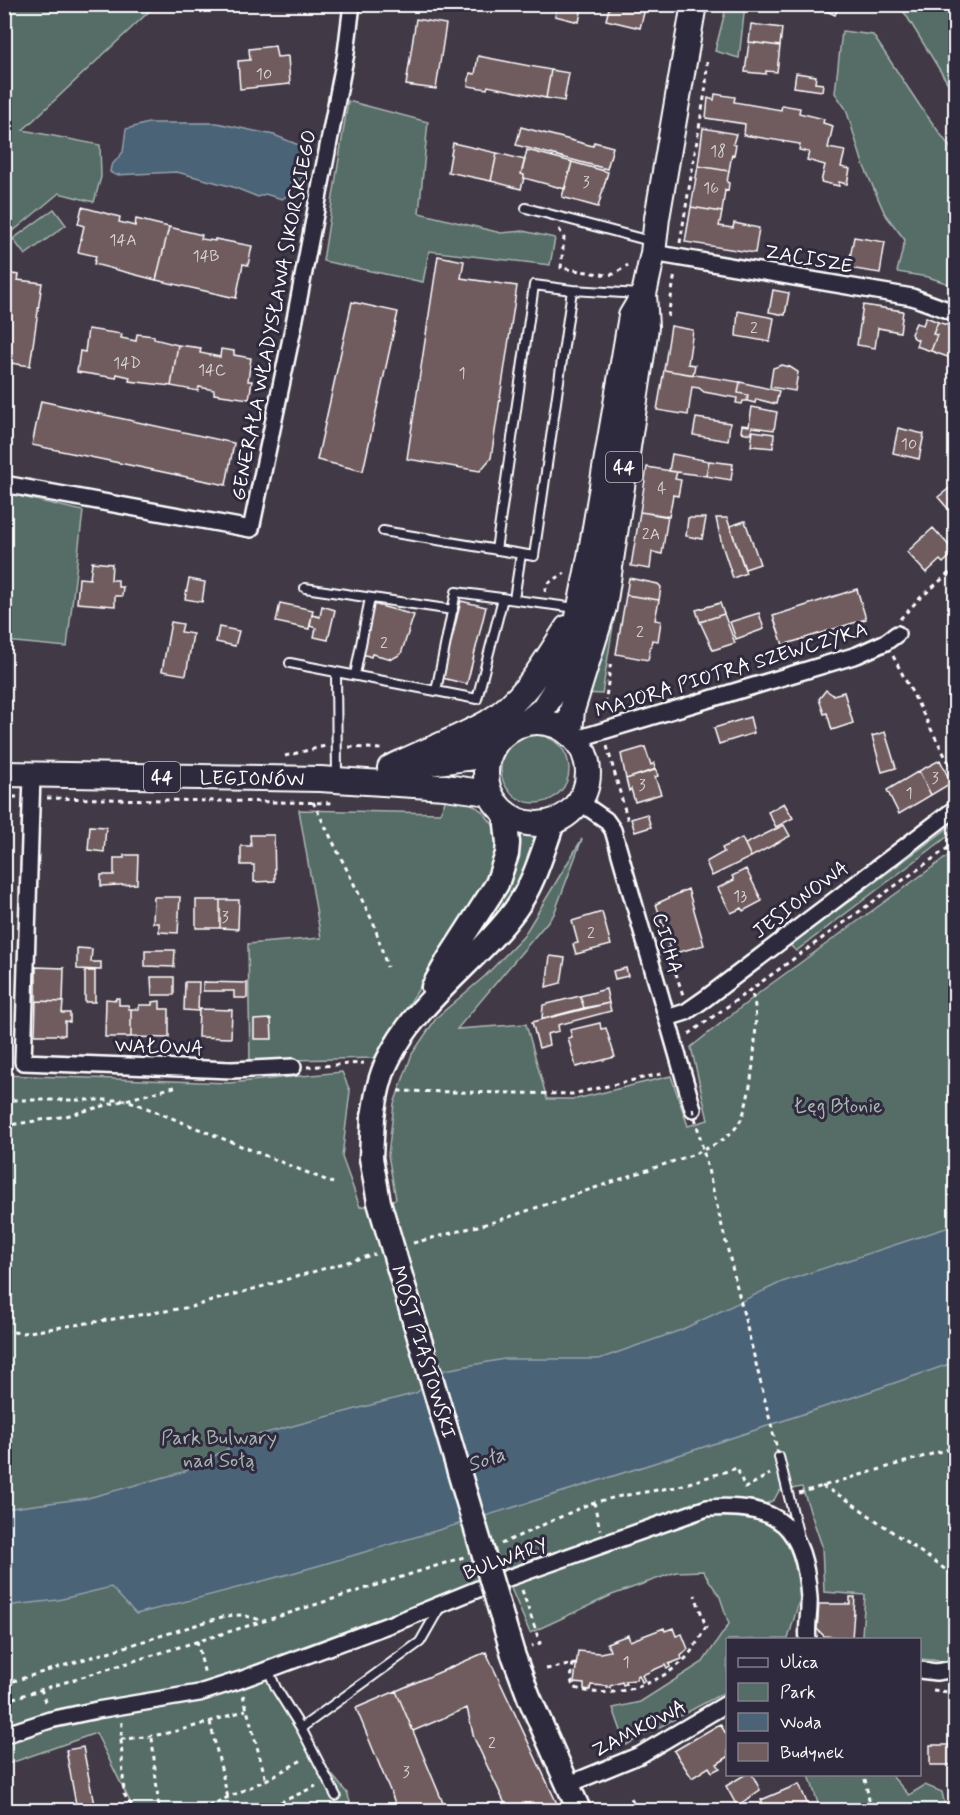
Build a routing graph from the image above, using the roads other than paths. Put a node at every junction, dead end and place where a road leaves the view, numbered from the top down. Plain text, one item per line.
1 (352, 4) edge
2 (694, 4) edge
3 (526, 208) dead end
4 (654, 247) junction
5 (572, 290) junction
6 (644, 294) junction
7 (956, 313) edge
8 (4, 484) edge
9 (383, 531) dead end
10 (496, 550) junction
11 (521, 554) junction
12 (305, 588) dead end
13 (370, 598) junction
14 (503, 598) junction
15 (514, 599) junction
16 (580, 608) junction
17 (453, 609) junction
18 (891, 638) road end
19 (290, 663) dead end
20 (336, 672) junction
21 (355, 675) junction
22 (436, 691) junction
23 (527, 722) junction
24 (574, 738) junction
25 (493, 746) junction
26 (390, 768) junction
27 (4, 774) edge
28 (329, 777) junction
29 (32, 786) junction
30 (489, 793) junction
31 (580, 802) junction
32 (956, 808) edge
33 (505, 814) junction
34 (553, 823) junction
35 (421, 1010) junction
36 (667, 1018) junction
37 (293, 1067) road end
38 (693, 1109) road end
39 (779, 1457) road end
40 (802, 1551) junction
41 (441, 1605) junction
42 (808, 1638) edge
43 (268, 1669) junction
44 (956, 1669) edge
45 (921, 1670) edge
46 (726, 1704) edge
47 (301, 1728) junction
48 (4, 1735) edge
49 (567, 1785) junction
50 (336, 1796) dead end
51 (579, 1810) edge

1 - 8 street, GENERAŁA WŁADYSŁAWA SIKORSKIEGO
2 - 4 main road, 44
3 - 4 lane
4 - 6 main road, 44
4 - 7 street, ZACISZE
5 - 6 lane
5 - 10 lane
5 - 11 lane
6 - 16 main road, 44
6 - 24 main road, 44
9 - 10 lane
10 - 11 lane
11 - 15 lane
12 - 13 lane
13 - 17 lane
13 - 21 lane
14 - 15 lane
14 - 17 lane
14 - 22 lane
15 - 16 lane
16 - 23 main road, 44
16 - 26 main road
17 - 22 lane
18 - 24 street, MAJORA PIOTRA SZEWCZYKA
19 - 20 lane
20 - 21 lane
20 - 28 lane
21 - 22 lane
23 - 24 main road
23 - 25 main road, 44
24 - 31 main road, 44
25 - 26 main road, LEGIONÓW / 44
25 - 30 main road
26 - 28 main road, LEGIONÓW / 44
27 - 29 main road, LEGIONÓW / 44
28 - 29 main road, LEGIONÓW / 44
28 - 30 main road, LEGIONÓW / 44
29 - 37 street, WAŁOWA
30 - 33 main road
31 - 34 main road
31 - 36 street, CICHA
32 - 36 street, JESIONOWA
33 - 34 main road
33 - 35 street
34 - 35 street
35 - 49 street, MOST PIASTOWSKI, bridge
36 - 38 street, CICHA
39 - 40 lane
40 - 41 street, BULWARY
40 - 42 street, BULWARY
41 - 43 street, BULWARY
41 - 47 lane
43 - 47 lane
43 - 48 street, BULWARY
44 - 45 street
46 - 49 street, ZAMKOWA
47 - 50 lane
49 - 51 street, MOST PIASTOWSKI

